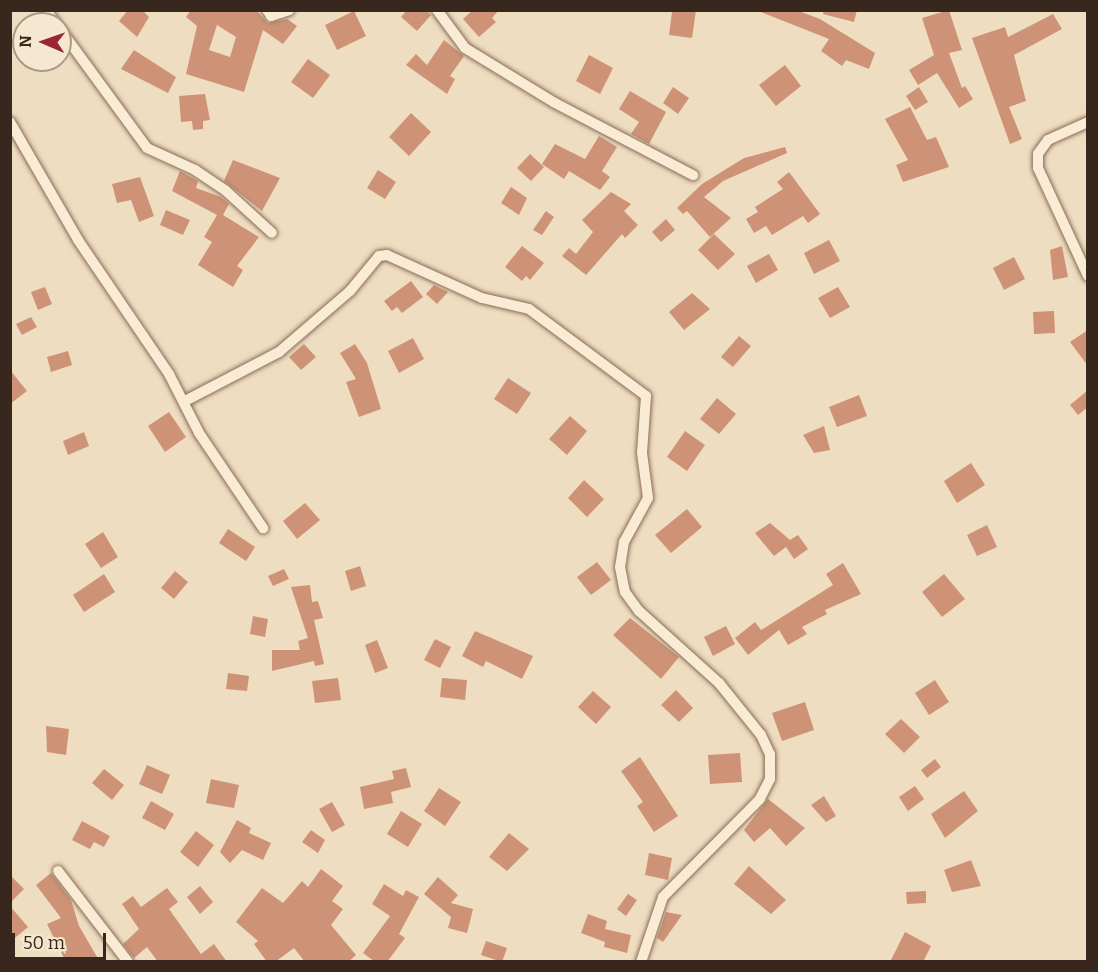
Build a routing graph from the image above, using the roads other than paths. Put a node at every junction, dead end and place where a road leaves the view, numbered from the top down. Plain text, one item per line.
1 (267, 10) edge
2 (289, 10) edge
3 (437, 10) edge
4 (72, 45) edge
5 (10, 122) edge
6 (1088, 122) edge
7 (693, 175) dead end
8 (272, 233) dead end
9 (1088, 276) edge
10 (185, 401) junction
11 (263, 528) dead end
12 (57, 871) dead end
13 (128, 962) edge
14 (641, 962) edge

1 - 2 street
3 - 7 street
4 - 8 street
5 - 10 street
6 - 9 street
10 - 11 street
10 - 14 street
12 - 13 street

